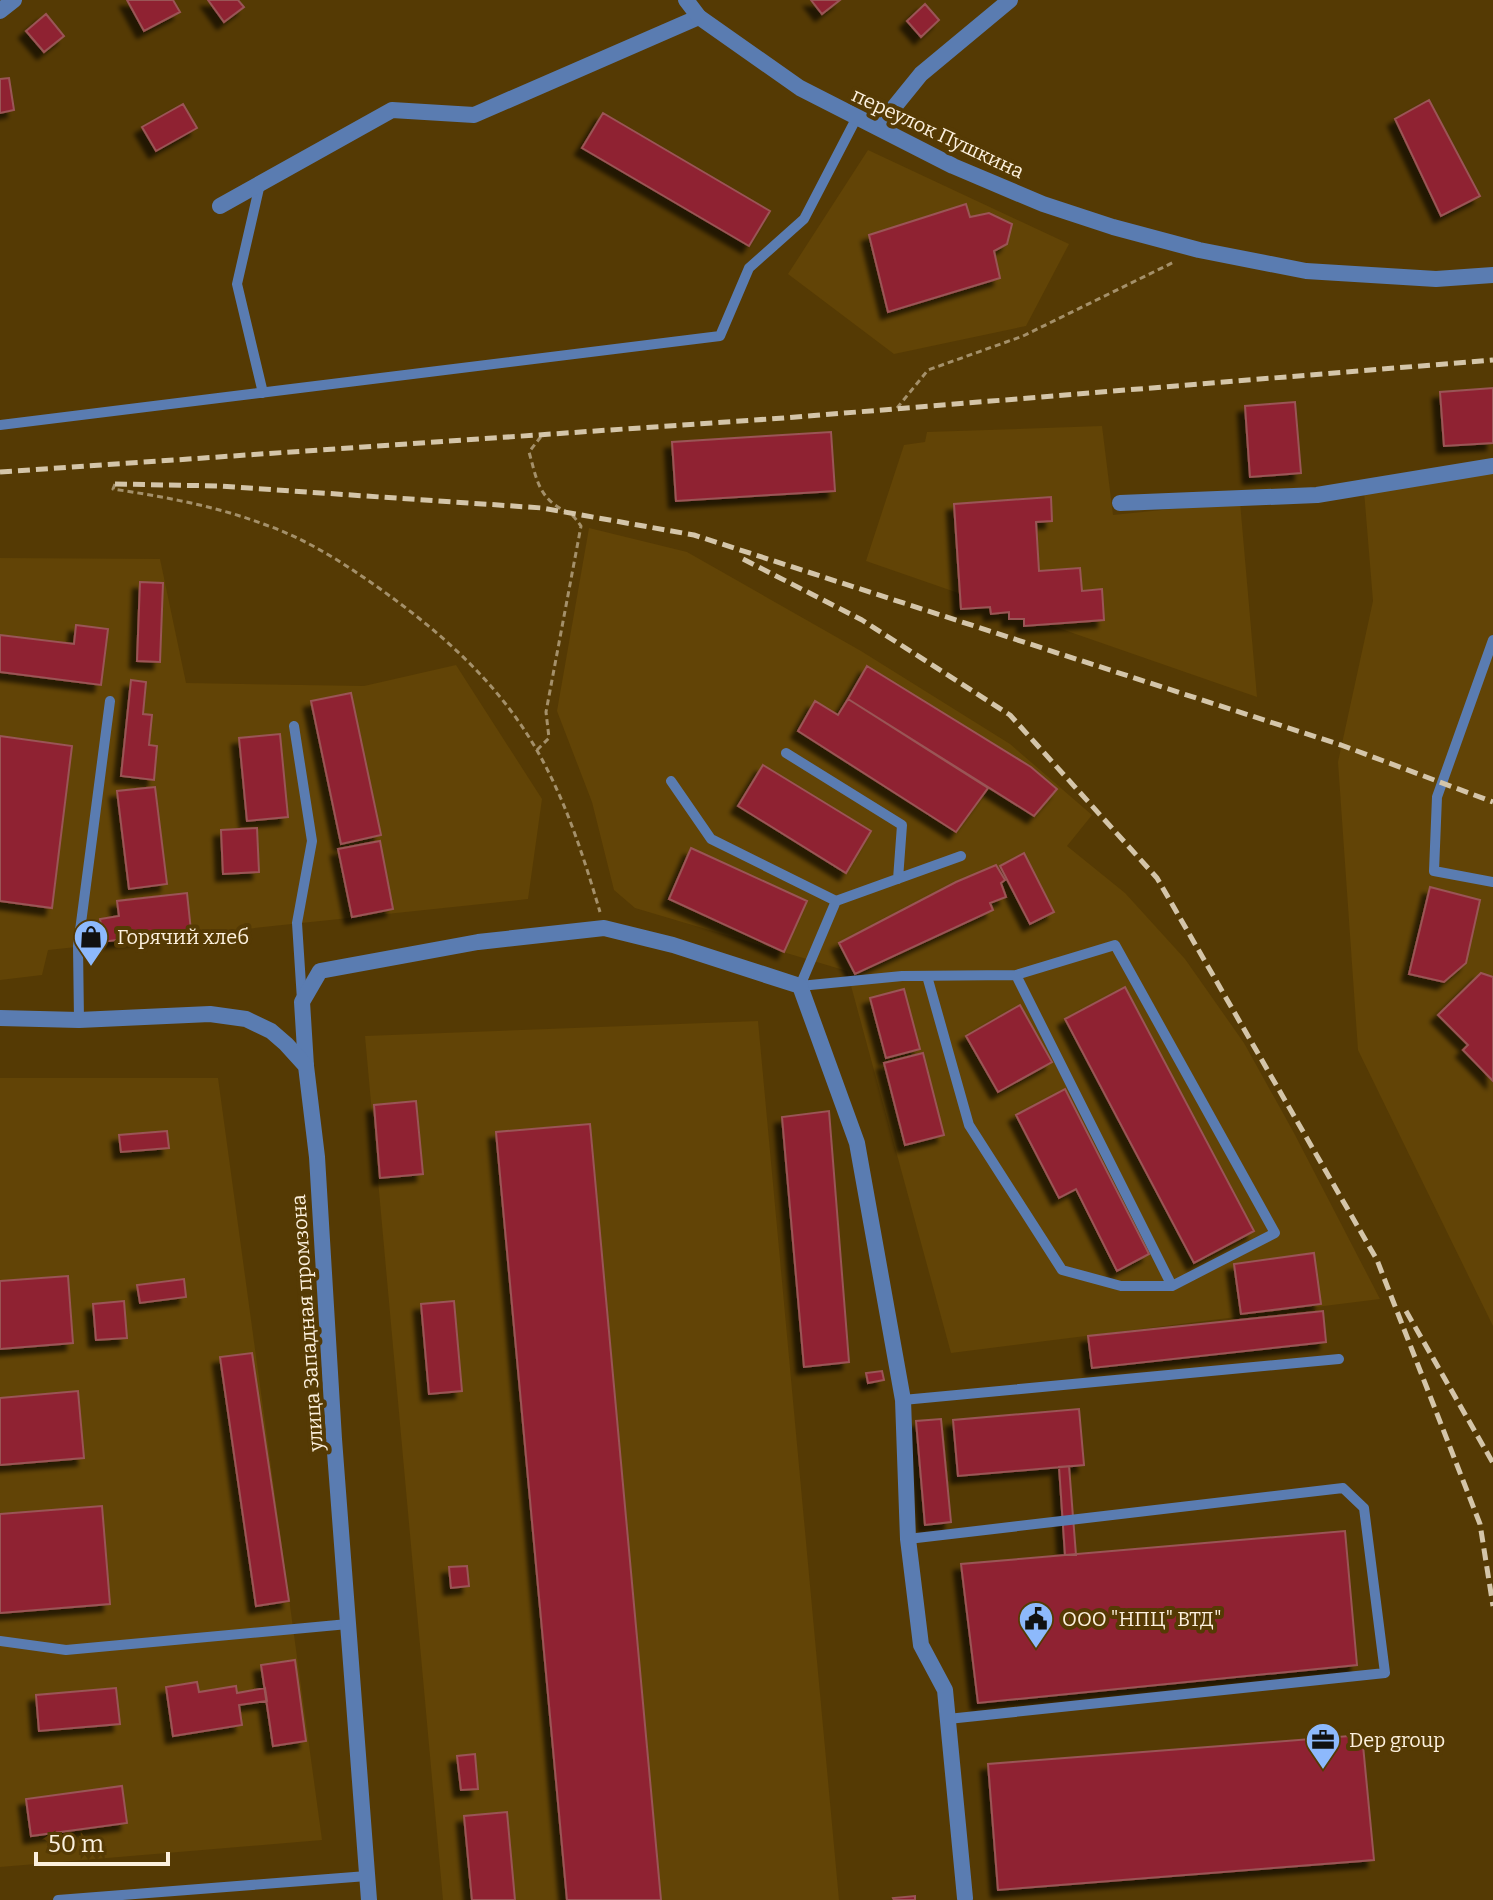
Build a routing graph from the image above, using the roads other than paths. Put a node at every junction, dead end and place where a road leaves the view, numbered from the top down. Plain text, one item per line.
1 (14, 0) edge
2 (686, 0) edge
3 (1010, 0) edge
4 (0, 11) edge
5 (699, 17) junction
6 (857, 117) junction
7 (878, 127) junction
8 (260, 183) junction
9 (220, 206) dead end
10 (1493, 275) edge
11 (263, 393) junction
12 (0, 425) edge
13 (1493, 466) edge
14 (1120, 503) dead end
15 (1493, 640) edge
16 (110, 701) dead end
17 (294, 726) dead end
18 (786, 753) dead end
19 (671, 781) dead end
20 (961, 856) dead end
21 (898, 879) junction
22 (1493, 882) edge
23 (836, 901) junction
24 (1016, 975) junction
25 (927, 976) junction
26 (800, 986) junction
27 (302, 1002) junction
28 (0, 1018) edge
29 (79, 1020) junction
30 (306, 1066) junction
31 (1172, 1286) junction
32 (1339, 1359) dead end
33 (903, 1400) junction
34 (908, 1539) junction
35 (348, 1624) junction
36 (0, 1641) edge
37 (948, 1719) junction
38 (367, 1876) junction
39 (965, 1898) edge
40 (58, 1900) edge
41 (369, 1900) edge

1 - 4 street
2 - 5 street, переулок Пушкина
3 - 7 street
5 - 6 street, переулок Пушкина
5 - 8 street
6 - 7 street, переулок Пушкина
6 - 11 lane
7 - 10 street, переулок Пушкина
8 - 9 street
8 - 11 lane
11 - 12 lane
13 - 14 street
15 - 22 lane
16 - 29 lane
17 - 27 lane
18 - 21 lane
19 - 23 lane
20 - 21 lane
21 - 23 lane
23 - 26 lane
24 - 25 lane
24 - 31 lane
24 - 31 lane
25 - 26 lane
25 - 31 lane
26 - 27 street
26 - 33 street
27 - 30 street, улица Западная промзона
28 - 29 street
29 - 30 street
30 - 35 street, улица Западная промзона
32 - 33 lane
33 - 34 street
34 - 37 street
34 - 37 lane
35 - 36 lane
35 - 38 street, улица Западная промзона
37 - 39 street
38 - 40 lane
38 - 41 street, улица Западная промзона

